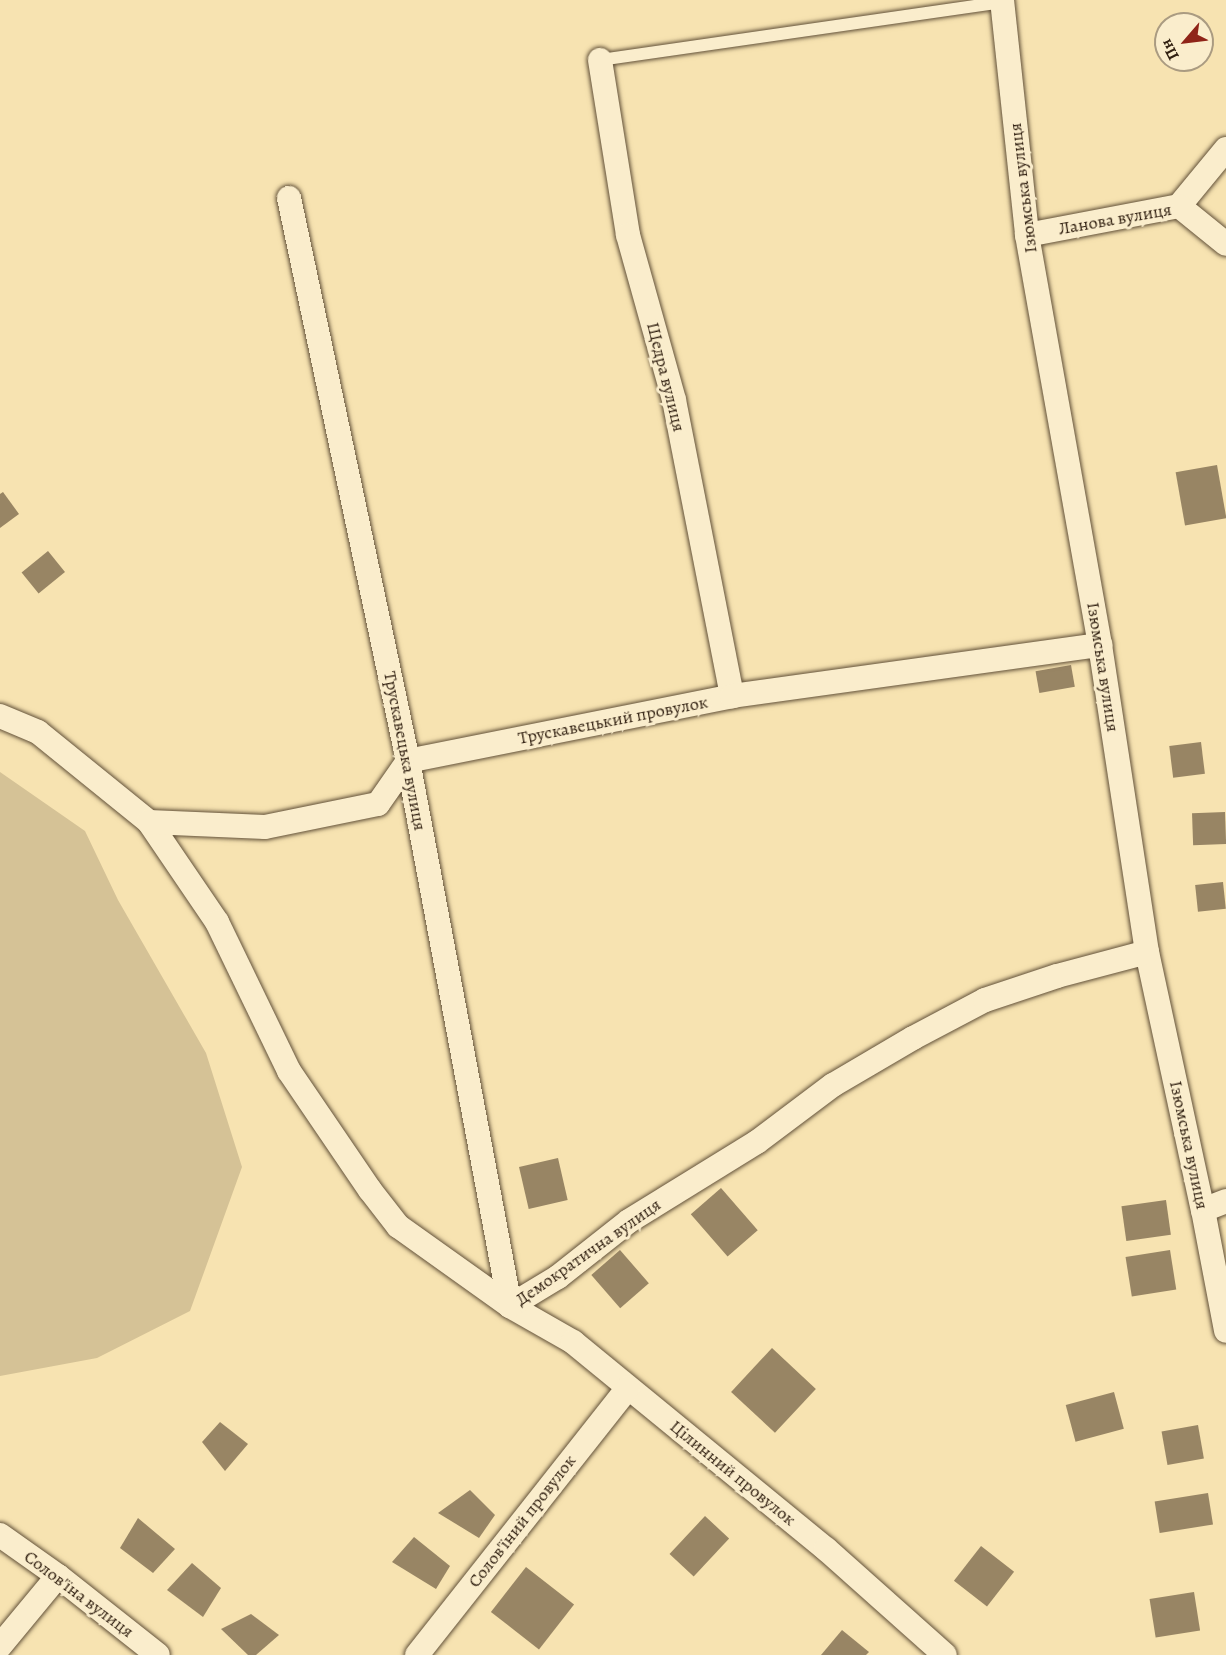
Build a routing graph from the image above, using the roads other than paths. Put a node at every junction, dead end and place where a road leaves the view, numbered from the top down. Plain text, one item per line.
1 (1002, 1) edge
2 (600, 60) joint
3 (1226, 149) edge
4 (289, 198) dead end
5 (1179, 206) junction
6 (1027, 235) junction
7 (1226, 244) edge
8 (1100, 645) junction
9 (732, 696) junction
10 (0, 716) edge
11 (408, 761) junction
12 (149, 822) junction
13 (1147, 951) junction
14 (1226, 1201) edge
15 (1203, 1210) junction
16 (510, 1306) junction
17 (1226, 1331) edge
18 (628, 1388) junction
19 (0, 1535) edge
20 (58, 1576) junction
21 (0, 1646) edge
22 (158, 1655) edge
23 (417, 1655) edge
24 (945, 1655) edge

1 - 2 lane
1 - 6 street, Ізюмська вулиця
2 - 9 street, Щедра вулиця
3 - 5 street
4 - 11 street, Трускавецька вулиця
5 - 6 street, Ланова вулиця
5 - 7 street, Ланова вулиця
6 - 8 street, Ізюмська вулиця
8 - 9 street, Трускавецький провулок
8 - 13 street, Ізюмська вулиця
9 - 11 street, Трускавецький провулок
10 - 12 street, Демократична вулиця
11 - 12 street
11 - 16 street, Трускавецька вулиця
12 - 16 street, Демократична вулиця
13 - 15 street, Ізюмська вулиця
13 - 16 street, Демократична вулиця
14 - 15 street
15 - 17 street, Ізюмська вулиця
16 - 18 street, Цілинний провулок
18 - 23 street, Солов'їний провулок
18 - 24 street, Цілинний провулок
19 - 20 street, Солов'їна вулиця
20 - 21 street
20 - 22 street, Солов'їна вулиця

